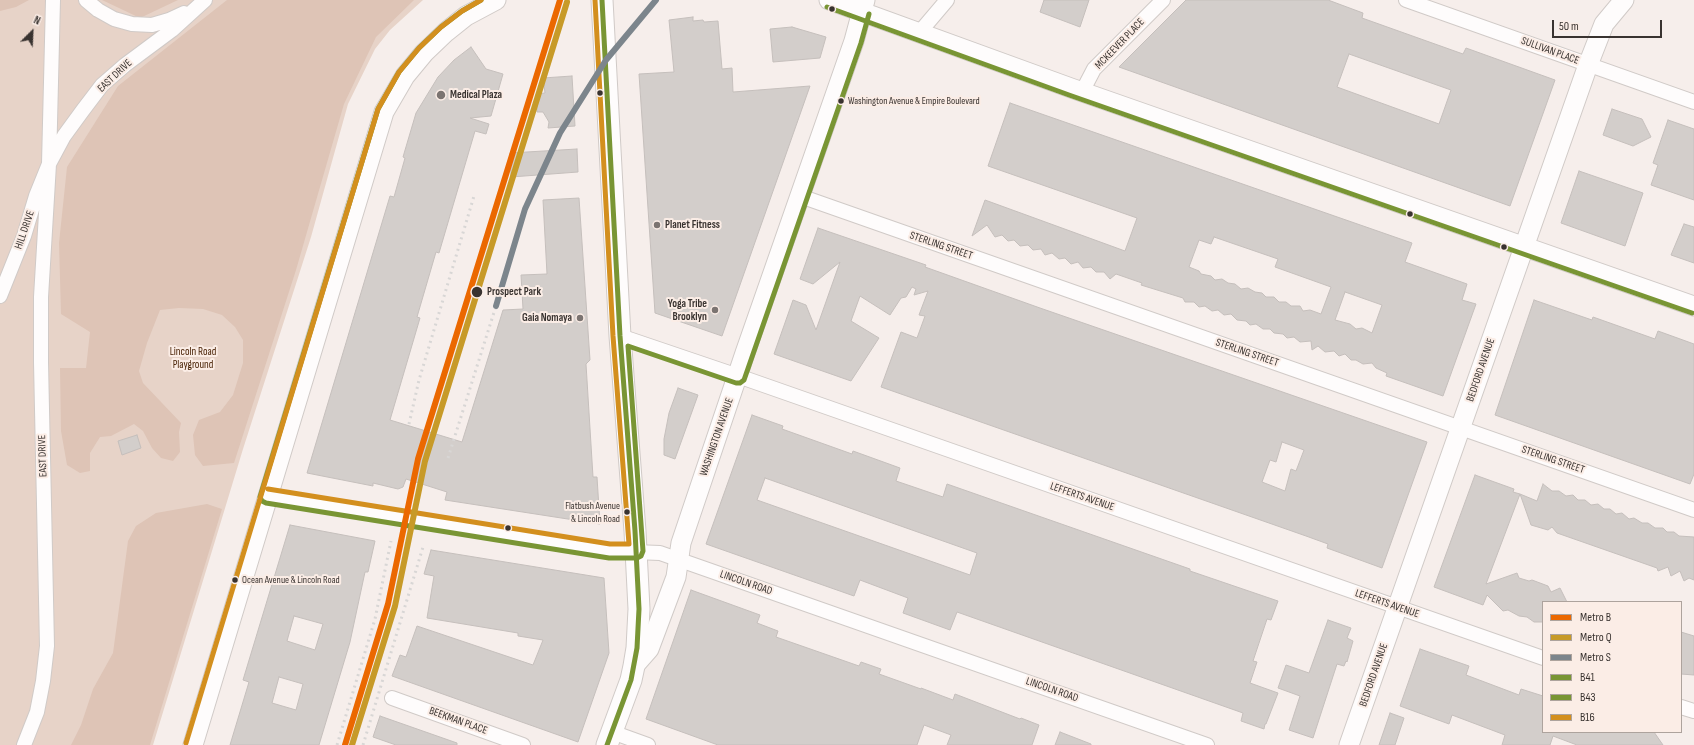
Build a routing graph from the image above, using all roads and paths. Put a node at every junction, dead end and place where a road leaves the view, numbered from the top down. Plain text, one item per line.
1 (53, 0) edge
2 (86, 0) edge
3 (496, 0) edge
4 (602, 0) edge
5 (829, 0) edge
6 (947, 0) edge
7 (1163, 0) edge
8 (1406, 0) edge
9 (1624, 0) edge
10 (203, 2) edge
11 (864, 6) edge
12 (920, 33) junction
13 (1588, 65) junction
14 (1082, 92) junction
15 (1694, 102) edge
16 (49, 164) junction
17 (800, 196) junction
18 (1524, 247) junction
19 (0, 296) edge
20 (1694, 306) edge
21 (620, 336) junction
22 (738, 376) junction
23 (1461, 428) junction
24 (267, 496) junction
25 (1694, 510) edge
26 (636, 551) junction
27 (678, 559) junction
28 (1397, 607) junction
29 (1542, 658) edge
30 (634, 666) junction
31 (392, 698) dead end
32 (1682, 707) edge
33 (1694, 711) edge
34 (610, 739) edge
35 (24, 745) edge
36 (193, 745) edge
37 (524, 745) edge
38 (648, 745) edge
39 (1207, 745) edge
40 (1349, 745) edge

1 - 16 street, EAST DRIVE
2 - 10 street, EAST DRIVE
3 - 24 main road
4 - 21 main road
5 - 11 main road
6 - 12 street
7 - 14 street, MCKEEVER PLACE
8 - 13 street, SULLIVAN PLACE
9 - 13 main road, BEDFORD AVENUE
10 - 16 street, EAST DRIVE
11 - 12 main road
11 - 17 main road, WASHINGTON AVENUE
12 - 14 main road
13 - 15 street, SULLIVAN PLACE
13 - 18 main road, BEDFORD AVENUE
14 - 18 main road
16 - 19 street, HILL DRIVE
16 - 35 street, EAST DRIVE
17 - 22 main road, WASHINGTON AVENUE
17 - 23 street, STERLING STREET
18 - 20 main road
18 - 23 main road, BEDFORD AVENUE
21 - 22 street, LEFFERTS AVENUE
21 - 26 main road
22 - 27 main road, WASHINGTON AVENUE
22 - 28 street, LEFFERTS AVENUE
23 - 25 street, STERLING STREET
23 - 28 main road, BEDFORD AVENUE
24 - 26 street, LINCOLN ROAD
24 - 36 main road
26 - 27 street, LINCOLN ROAD
26 - 30 main road
27 - 30 main road, WASHINGTON AVENUE
27 - 39 street, LINCOLN ROAD
28 - 29 street, LEFFERTS AVENUE
28 - 40 main road, BEDFORD AVENUE
30 - 34 main road
31 - 37 street, BEEKMAN PLACE
32 - 33 street
34 - 38 street

